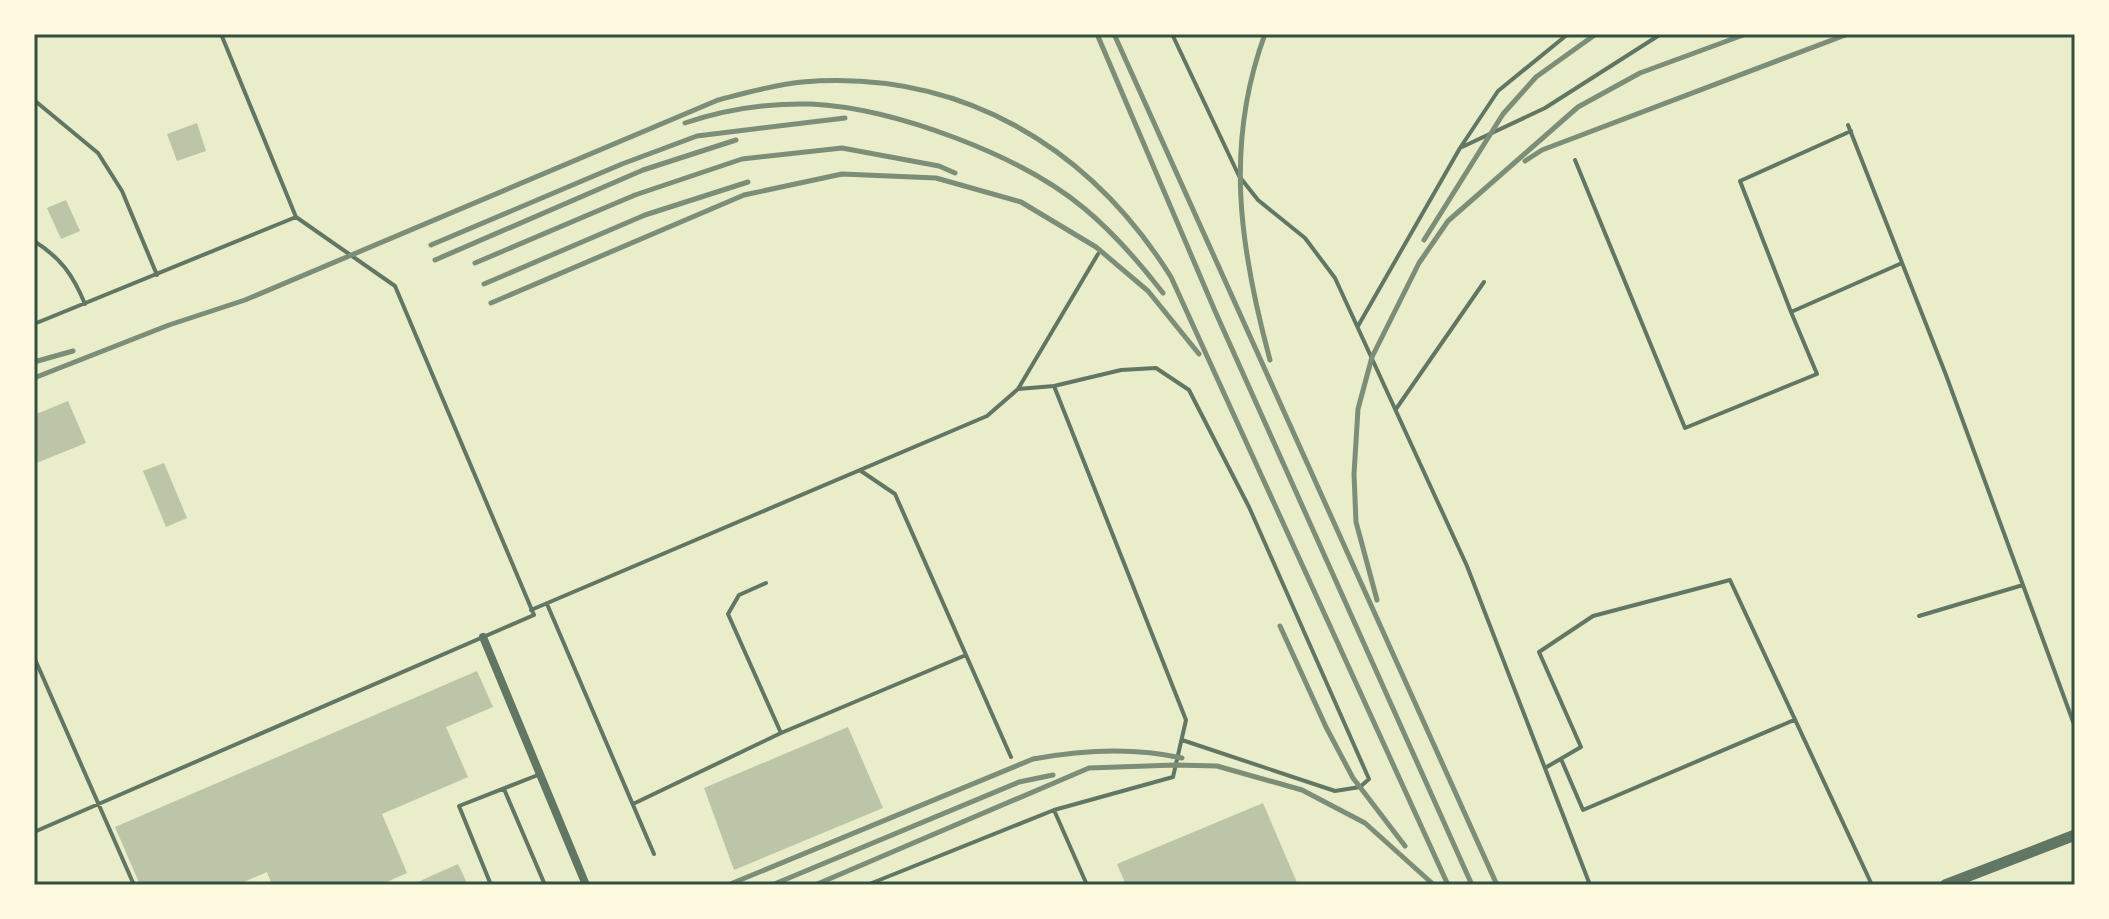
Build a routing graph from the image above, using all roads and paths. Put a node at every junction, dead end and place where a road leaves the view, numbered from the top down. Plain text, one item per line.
1 (221, 34) edge
2 (1172, 34) edge
3 (1568, 34) edge
4 (1661, 34) edge
5 (34, 100) edge
6 (1848, 125) dead end
7 (1851, 131) junction
8 (1460, 148) junction
9 (1575, 160) dead end
10 (296, 217) junction
11 (34, 241) edge
12 (1098, 254) dead end
13 (1902, 263) junction
14 (157, 275) junction
15 (1484, 282) dead end
16 (85, 304) junction
17 (1791, 312) junction
18 (34, 324) edge
19 (1358, 326) junction
20 (1054, 386) junction
21 (1018, 389) junction
22 (1396, 409) junction
23 (860, 470) junction
24 (766, 583) dead end
25 (2023, 585) junction
26 (547, 604) junction
27 (531, 610) junction
28 (1919, 616) dead end
29 (483, 637) junction
30 (966, 655) junction
31 (34, 657) edge
32 (1794, 720) junction
33 (2075, 727) edge
34 (781, 733) junction
35 (1182, 740) junction
36 (1011, 757) dead end
37 (1561, 759) junction
38 (1545, 768) junction
39 (540, 774) junction
40 (504, 789) junction
41 (633, 804) junction
42 (98, 805) junction
43 (1054, 810) junction
44 (34, 832) edge
45 (2075, 835) edge
46 (654, 854) dead end
47 (134, 885) edge
48 (491, 885) edge
49 (545, 885) edge
50 (586, 885) edge
51 (867, 885) edge
52 (1087, 885) edge
53 (1590, 885) edge
54 (1872, 885) edge
55 (1945, 885) edge

1 - 10 lane
2 - 19 lane
3 - 8 lane
4 - 8 lane
5 - 14 lane
6 - 7 lane
7 - 13 lane
7 - 17 lane
8 - 19 lane
9 - 17 lane
10 - 14 lane
10 - 27 lane
11 - 16 lane
12 - 21 lane
13 - 17 lane
13 - 25 lane
14 - 16 lane
15 - 22 lane
16 - 18 lane
19 - 22 lane
20 - 21 lane
20 - 35 lane
20 - 35 lane
21 - 23 lane
22 - 38 lane
23 - 26 lane
23 - 30 lane
24 - 34 lane
25 - 28 lane
25 - 33 lane
26 - 27 lane
26 - 41 lane
27 - 29 lane
29 - 39 street
29 - 42 lane
30 - 34 lane
30 - 36 lane
31 - 42 lane
32 - 37 lane
32 - 37 lane
32 - 54 lane
34 - 41 lane
35 - 43 lane
37 - 38 lane
38 - 53 lane
39 - 40 lane
39 - 50 street
40 - 48 lane
40 - 49 lane
41 - 46 lane
42 - 44 lane
42 - 47 lane
43 - 51 lane
43 - 52 lane
45 - 55 street

